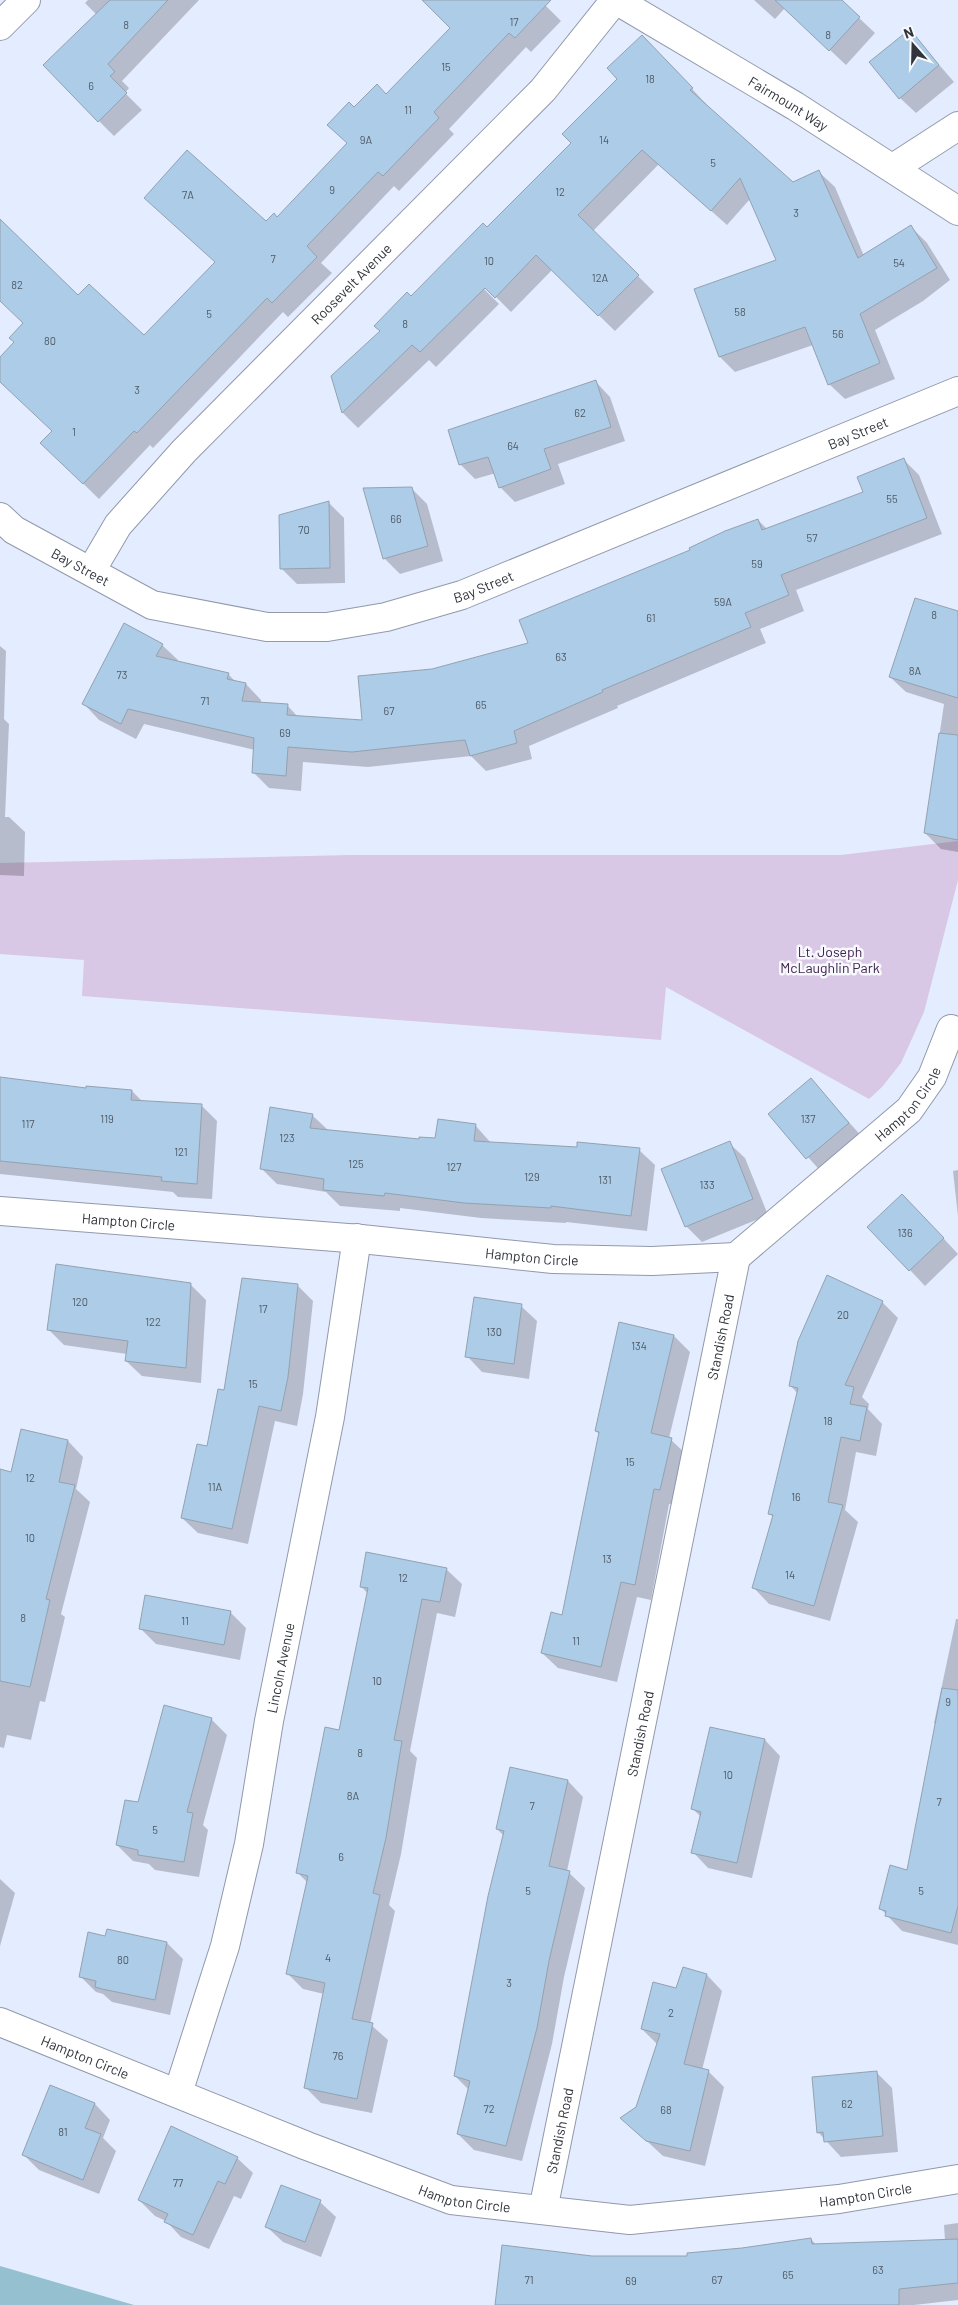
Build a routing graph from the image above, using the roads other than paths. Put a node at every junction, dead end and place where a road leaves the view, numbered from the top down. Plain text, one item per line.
1 (26, 0) edge
2 (615, 0) edge
3 (0, 26) edge
4 (958, 126) edge
5 (893, 168) junction
6 (958, 211) edge
7 (958, 391) edge
8 (0, 518) edge
9 (91, 570) junction
10 (956, 1024) edge
11 (0, 1214) edge
12 (357, 1238) junction
13 (736, 1257) junction
14 (0, 2022) edge
15 (178, 2093) junction
16 (958, 2179) edge
17 (543, 2210) junction

1 - 3 street
2 - 5 street, Fairmount Way
2 - 9 street, Roosevelt Avenue
4 - 5 street
5 - 6 street, Fairmount Way
7 - 9 street, Bay Street
8 - 9 street, Bay Street
10 - 13 street, Hampton Circle
11 - 12 street, Hampton Circle
12 - 13 street, Hampton Circle
12 - 15 street, Lincoln Avenue
13 - 17 street, Standish Road
14 - 15 street, Hampton Circle
15 - 17 street, Hampton Circle
16 - 17 street, Hampton Circle

